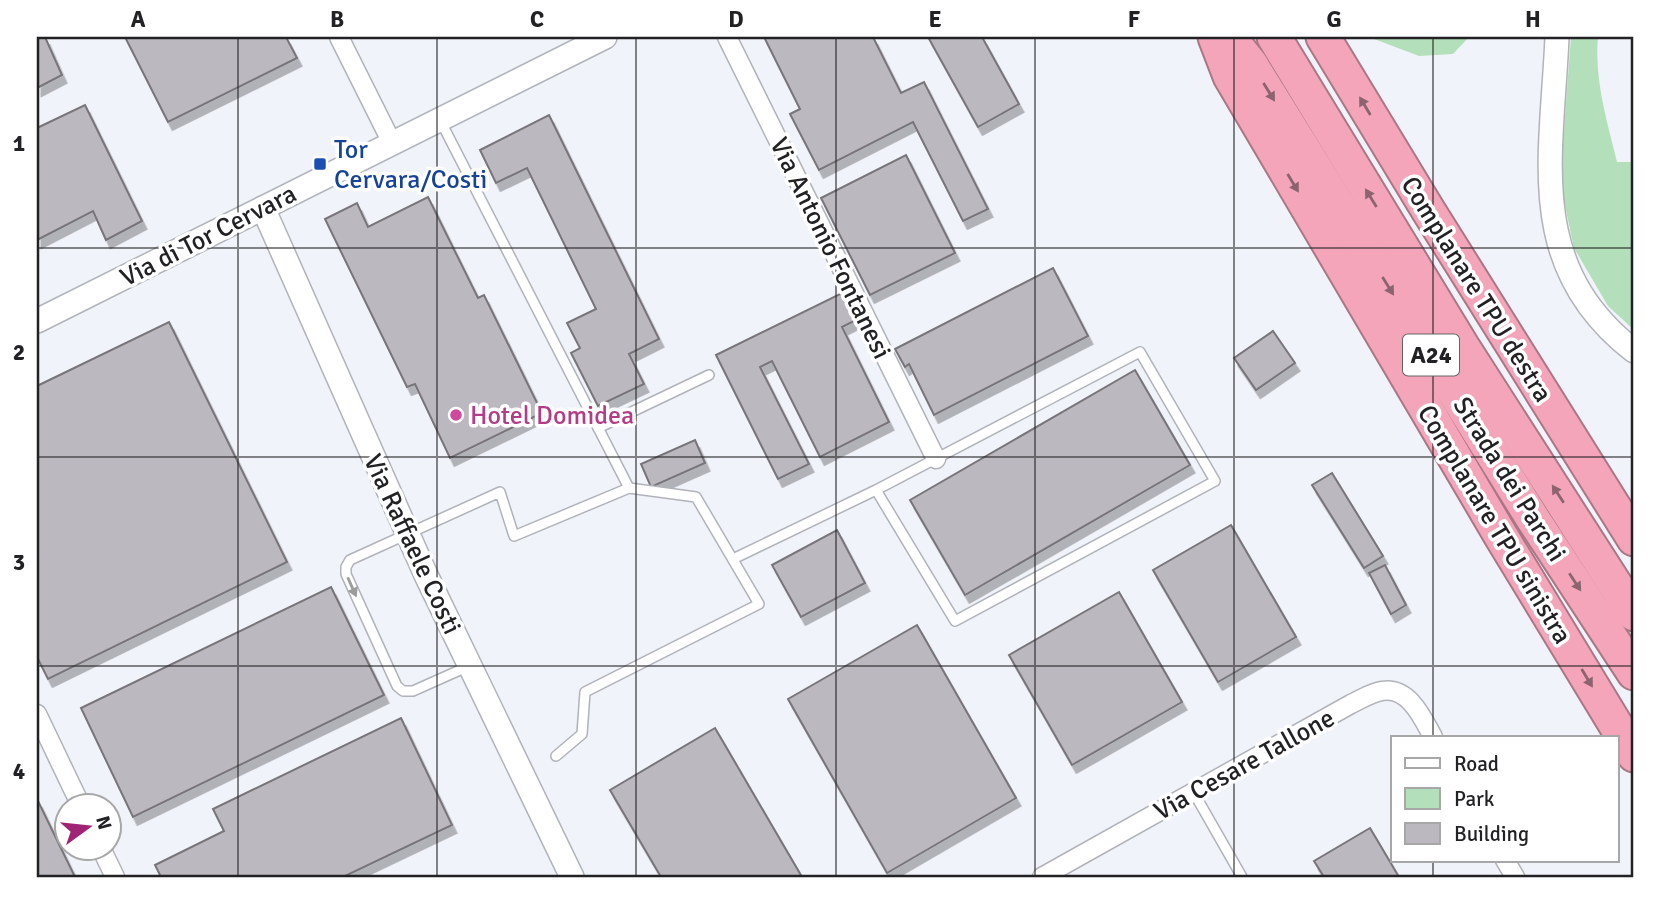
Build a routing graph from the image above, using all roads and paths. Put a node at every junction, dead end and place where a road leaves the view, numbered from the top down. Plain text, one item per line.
1 (339, 37) edge
2 (605, 37) edge
3 (727, 37) edge
4 (1214, 37) edge
5 (1229, 37) edge
6 (1274, 37) edge
7 (1323, 37) edge
8 (1557, 37) edge
9 (439, 118) junction
10 (392, 143) junction
11 (263, 208) junction
12 (37, 321) edge
13 (1634, 351) edge
14 (709, 375) dead end
15 (598, 428) junction
16 (936, 459) junction
17 (629, 488) junction
18 (876, 490) junction
19 (407, 533) junction
20 (1634, 539) edge
21 (733, 559) junction
22 (1634, 614) edge
23 (470, 666) junction
24 (1634, 673) edge
25 (37, 714) edge
26 (1432, 736) edge
27 (1634, 755) edge
28 (556, 757) dead end
29 (74, 792) edge
30 (1194, 793) junction
31 (572, 877) edge
32 (1042, 877) edge
33 (1242, 877) edge

1 - 10 street
2 - 9 street, Via di Tor Cervara
3 - 16 street, Via Antonio Fontanesi
4 -> 27 highway, Complanare TPU sinistra
5 -> 24 highway, Strada dei Parchi / A24
22 -> 6 highway, Strada dei Parchi / A24
20 -> 7 highway, Complanare TPU destra
8 - 13 street
9 - 10 street, Via di Tor Cervara
9 - 15 lane
10 - 11 street, Via di Tor Cervara
11 - 12 street, Via di Tor Cervara
11 - 19 street, Via Raffaele Costi
14 - 15 lane
15 - 17 lane
16 - 18 lane
16 - 18 lane
17 - 19 lane
17 - 21 lane
18 - 21 lane
19 - 23 street, Via Raffaele Costi
19 -> 23 lane
21 - 28 lane
23 - 31 street, Via Raffaele Costi
25 - 29 street
26 - 30 street, Via Cesare Tallone
30 - 32 street, Via Cesare Tallone
30 - 33 lane

